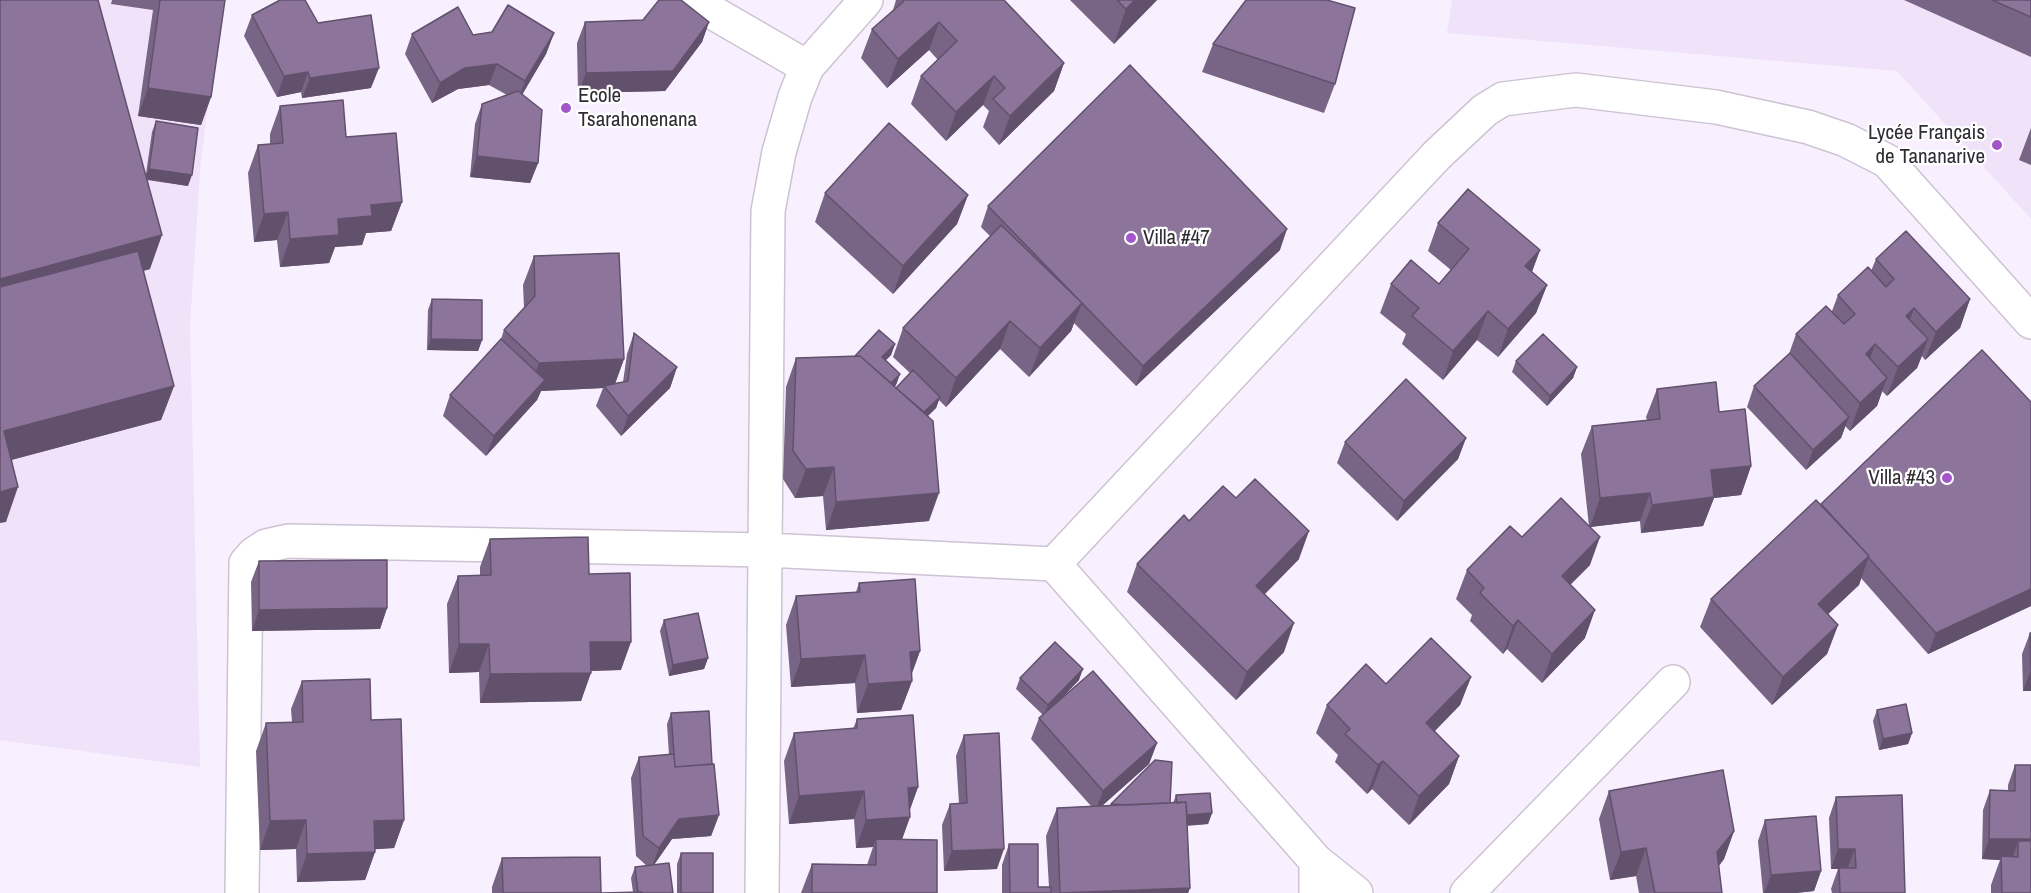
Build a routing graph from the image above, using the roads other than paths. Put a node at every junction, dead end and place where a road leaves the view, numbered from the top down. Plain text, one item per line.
1 (692, 0) edge
2 (866, 0) edge
3 (807, 67) junction
4 (2031, 322) edge
5 (766, 550) junction
6 (1053, 564) junction
7 (1673, 682) dead end
8 (1316, 861) junction
9 (242, 893) edge
10 (762, 893) edge
11 (1316, 893) edge
12 (1356, 893) edge
13 (1467, 893) edge

1 - 3 street
2 - 3 street
3 - 5 street
4 - 6 street
5 - 6 street
5 - 9 street
5 - 10 street
6 - 8 street
7 - 13 street
8 - 11 street
8 - 12 street

